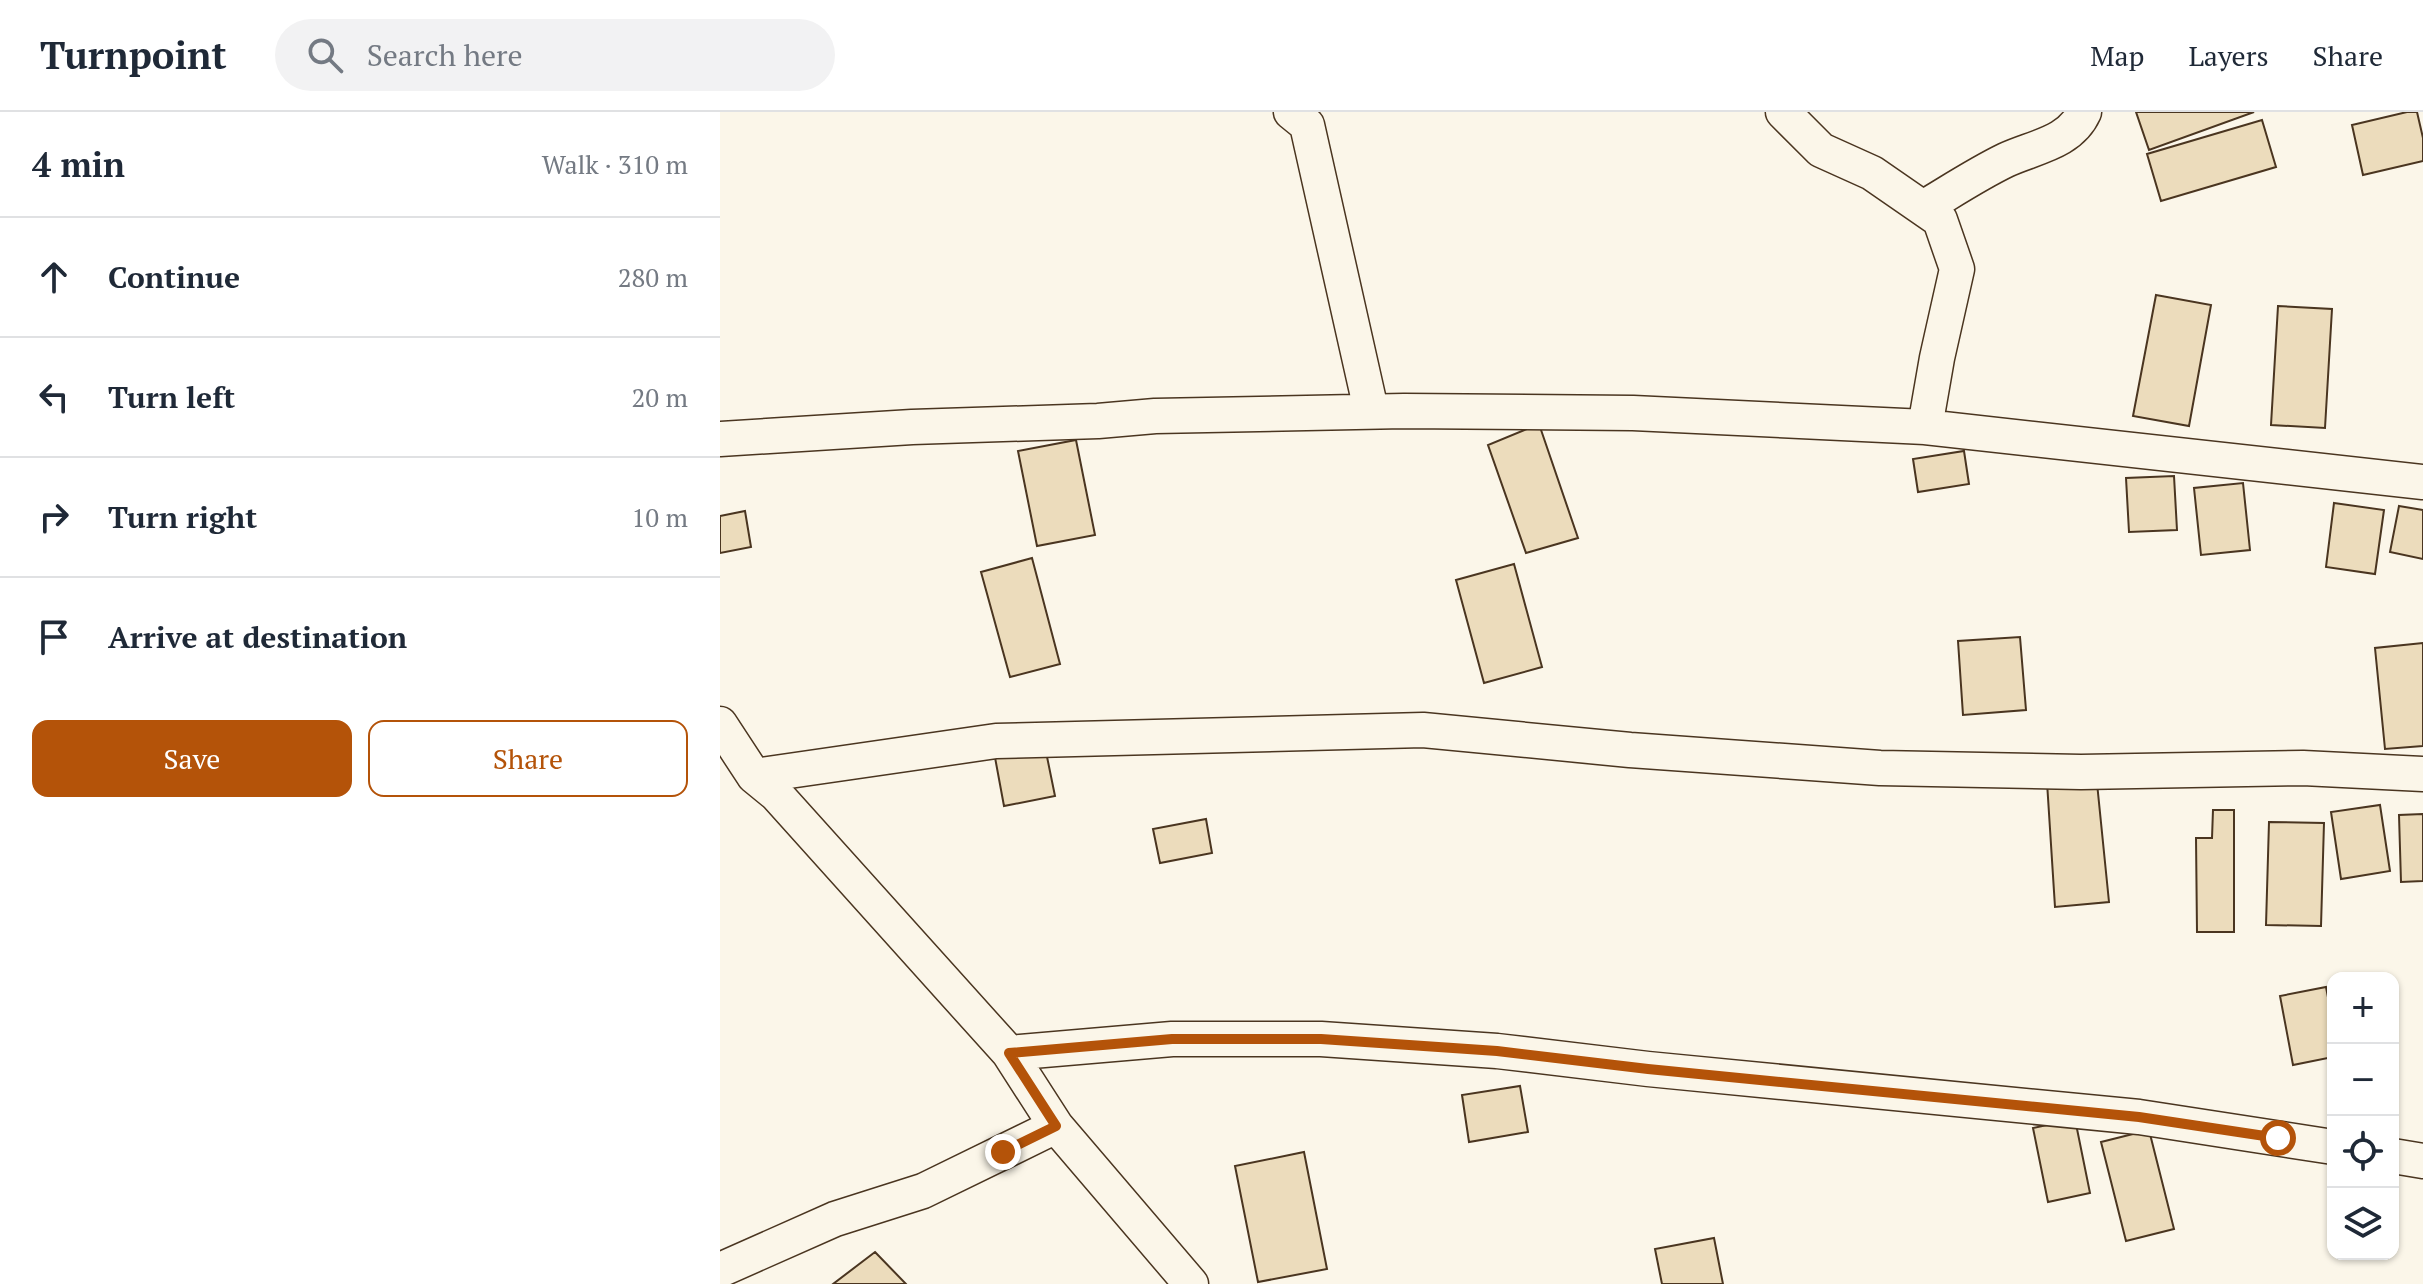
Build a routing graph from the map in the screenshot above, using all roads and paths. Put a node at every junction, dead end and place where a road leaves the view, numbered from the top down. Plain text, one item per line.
1 (1291, 112) edge
2 (1783, 112) edge
3 (2084, 112) edge
4 (1923, 208) junction
5 (1369, 401) dead end
6 (1925, 427) junction
7 (720, 439) edge
8 (2423, 482) edge
9 (720, 724) edge
10 (2423, 774) edge
11 (754, 776) junction
12 (1009, 1053) junction
13 (1056, 1126) junction
14 (2327, 1146) edge
15 (2399, 1157) edge
16 (2423, 1161) edge
17 (720, 1270) edge
18 (1191, 1284) edge

1 - 5 street
2 - 4 street
3 - 4 street
4 - 6 street
6 - 7 street
6 - 8 street
9 - 11 street
10 - 11 street
11 - 12 street
12 - 13 street
12 - 14 street
13 - 17 street
13 - 18 street
15 - 16 street

